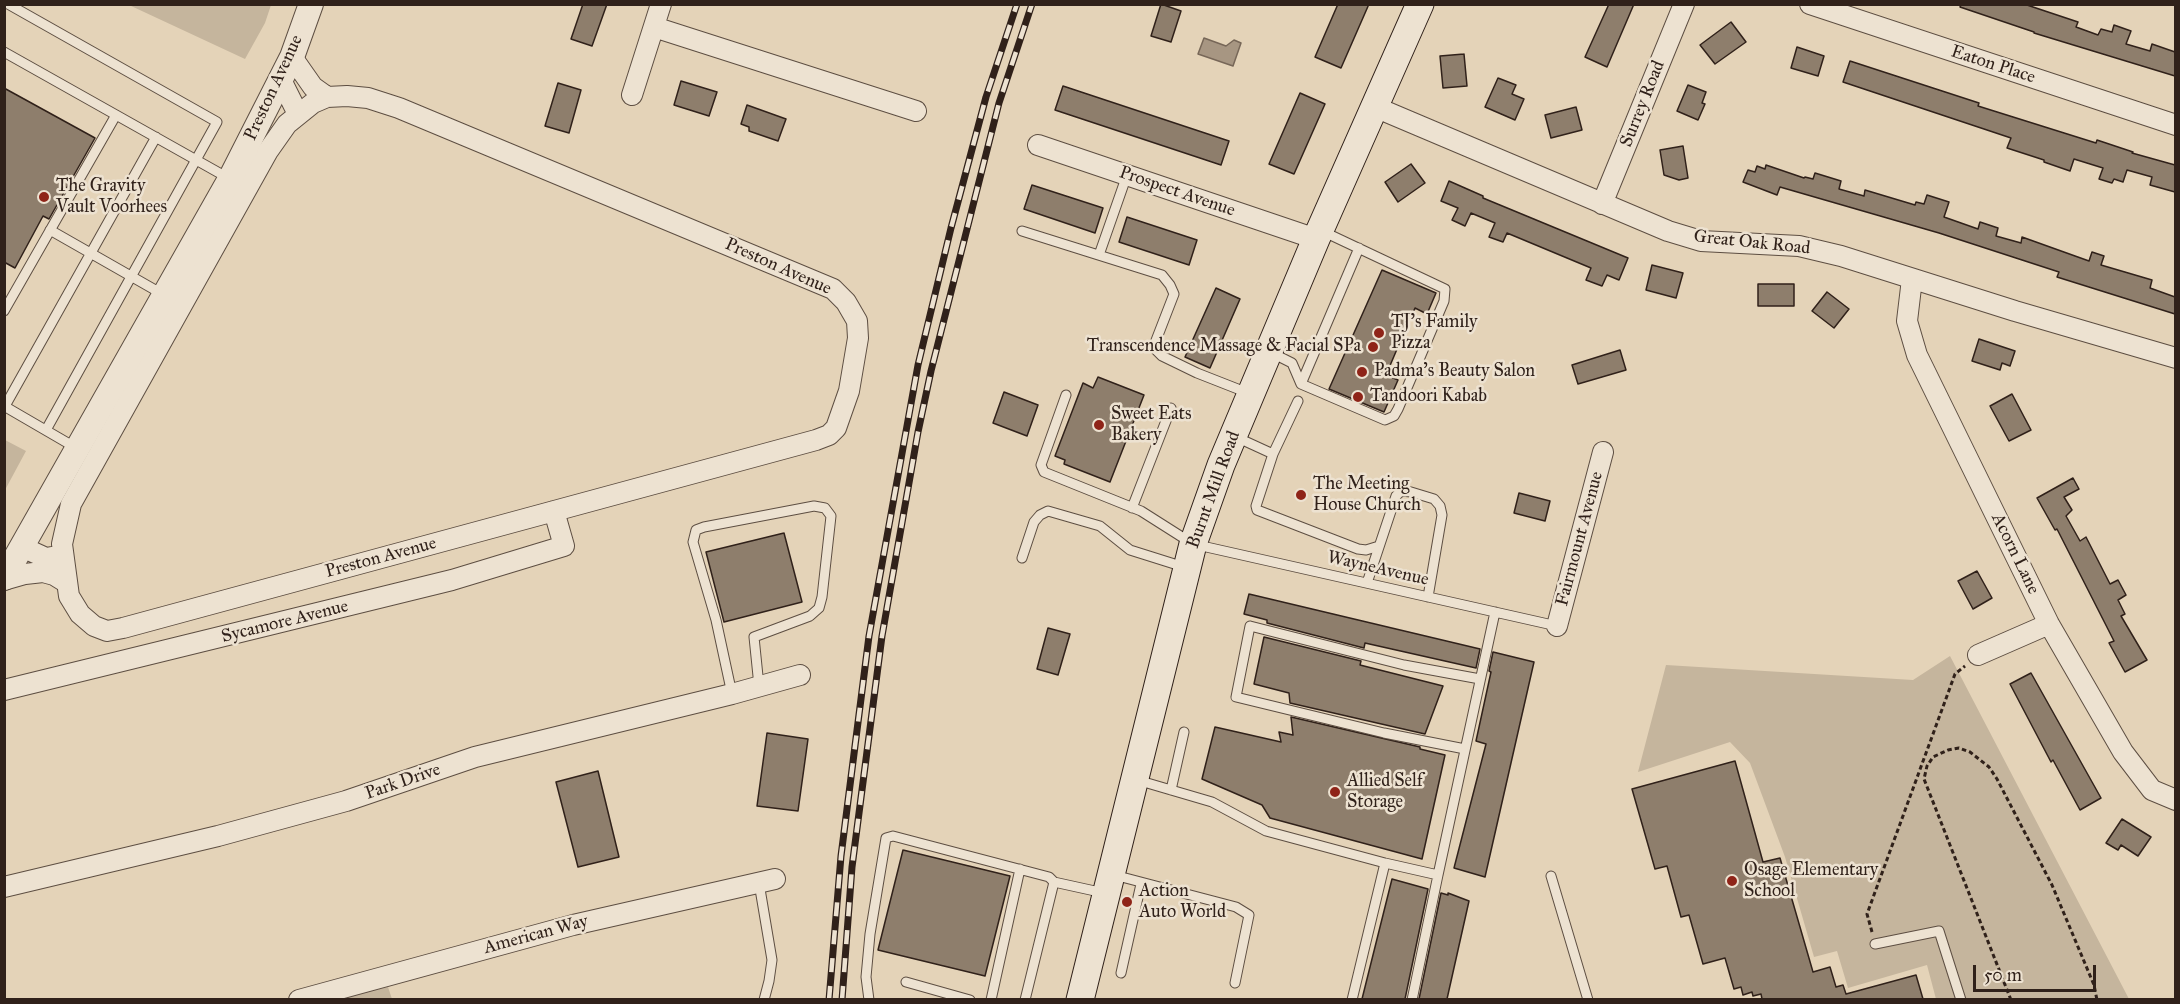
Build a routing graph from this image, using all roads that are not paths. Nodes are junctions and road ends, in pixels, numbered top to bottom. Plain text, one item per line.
1 (8, 4) edge
2 (311, 4) edge
3 (661, 4) edge
4 (1420, 4) edge
5 (1684, 4) edge
6 (1810, 4) edge
7 (654, 27) junction
8 (4, 52) edge
9 (292, 57) junction
10 (281, 80) junction
11 (632, 95) dead end
12 (327, 97) junction
13 (1375, 107) junction
14 (916, 111) dead end
15 (297, 114) junction
16 (116, 115) junction
17 (2175, 125) edge
18 (156, 137) junction
19 (1038, 145) dead end
20 (197, 160) junction
21 (1127, 175) junction
22 (230, 179) junction
23 (1602, 204) junction
24 (50, 230) junction
25 (1022, 231) dead end
26 (1318, 235) junction
27 (1359, 248) junction
28 (90, 253) junction
29 (1099, 255) junction
30 (132, 277) junction
31 (1912, 279) junction
32 (164, 295) junction
33 (4, 311) edge
34 (1269, 352) junction
35 (2175, 358) edge
36 (1301, 384) junction
37 (1066, 395) dead end
38 (1251, 395) junction
39 (1298, 401) dead end
40 (5, 406) edge
41 (1171, 408) dead end
42 (46, 430) junction
43 (1233, 436) junction
44 (78, 449) junction
45 (1604, 452) dead end
46 (1273, 454) junction
47 (1132, 508) junction
48 (554, 511) junction
49 (1379, 546) junction
50 (22, 547) junction
51 (63, 555) junction
52 (1190, 556) junction
53 (1022, 558) dead end
54 (4, 579) edge
55 (67, 583) junction
56 (1367, 583) junction
57 (1428, 597) junction
58 (1494, 612) junction
59 (2049, 624) junction
60 (1557, 626) joint
61 (1978, 655) road end
62 (800, 675) dead end
63 (1480, 679) junction
64 (759, 687) junction
65 (4, 690) edge
66 (732, 694) junction
67 (1184, 732) dead end
68 (1465, 749) junction
69 (1135, 779) junction
70 (1171, 790) junction
71 (2175, 800) edge
72 (1385, 863) junction
73 (1020, 869) junction
74 (1438, 875) junction
75 (1551, 876) dead end
76 (767, 881) joint
77 (1054, 882) junction
78 (1109, 884) junction
79 (1141, 884) junction
80 (4, 887) edge
81 (1875, 944) road end
82 (1121, 973) dead end
83 (906, 982) dead end
84 (1235, 983) dead end
85 (299, 999) edge
86 (764, 999) edge
87 (869, 999) edge
88 (970, 999) edge
89 (991, 999) edge
90 (1025, 999) edge
91 (1080, 999) edge
92 (1352, 999) edge
93 (1412, 999) edge
94 (1588, 999) edge
95 (1961, 999) edge

1 - 20 lane
2 - 9 street, Preston Avenue
3 - 7 street
4 - 13 main road, Burnt Mill Road
5 - 23 street, Surrey Road
6 - 17 street, Eaton Place
7 - 11 street
7 - 14 street
8 - 16 lane
9 - 10 street, Preston Avenue
9 - 12 street
10 - 15 street
10 - 22 street, Preston Avenue
12 - 15 street, Preston Avenue
12 - 48 street, Preston Avenue
13 - 23 street, Great Oak Road
13 - 26 main road, Burnt Mill Road
15 - 51 street, Preston Avenue
16 - 18 lane
16 - 24 lane
18 - 20 lane
18 - 28 lane
19 - 21 street, Prospect Avenue
20 - 22 lane
20 - 30 lane
21 - 26 street, Prospect Avenue
21 - 29 lane
22 - 32 street, Preston Avenue
23 - 31 street, Great Oak Road
24 - 28 lane
24 - 33 lane
25 - 29 lane
26 - 27 lane
26 - 34 main road, Burnt Mill Road
27 - 36 lane
27 - 36 lane
28 - 30 lane
28 - 40 lane
29 - 38 lane
30 - 32 lane
30 - 42 lane
31 - 35 street, Great Oak Road
31 - 59 street, Acorn Lane
32 - 44 street, Preston Avenue
34 - 36 lane
34 - 38 main road, Burnt Mill Road
37 - 47 lane
38 - 43 main road, Burnt Mill Road
39 - 46 lane
40 - 42 lane
41 - 47 lane
42 - 44 lane
43 - 46 lane
43 - 52 main road, Burnt Mill Road
44 - 50 street, Preston Avenue
45 - 60 street, Fairmount Avenue
46 - 49 lane
47 - 52 lane
48 - 55 street, Preston Avenue
48 - 65 street, Sycamore Avenue
49 - 56 lane
49 - 57 lane
50 - 51 street
50 - 54 street, Preston Avenue
51 - 55 street, Preston Avenue
52 - 53 lane
52 - 56 lane, WayneAvenue
52 - 69 main road, Burnt Mill Road
54 - 55 street
56 - 57 lane, WayneAvenue
57 - 58 lane, WayneAvenue
58 - 60 lane, WayneAvenue
58 - 63 lane
59 - 61 street
59 - 71 street, Acorn Lane
62 - 64 street, Park Drive
63 - 68 lane
63 - 68 lane
64 - 66 street, Park Drive
64 - 66 lane
66 - 80 street, Park Drive
67 - 70 lane
68 - 74 lane
69 - 70 lane
69 - 78 main road, Burnt Mill Road
70 - 72 lane
72 - 74 lane
72 - 92 lane
73 - 77 lane
73 - 87 lane
73 - 89 lane
74 - 93 lane
75 - 94 lane
76 - 85 street, American Way
76 - 86 lane
77 - 78 lane
77 - 90 lane
78 - 79 lane
78 - 91 main road, Burnt Mill Road
79 - 82 lane
79 - 84 lane
81 - 95 lane
83 - 88 lane

